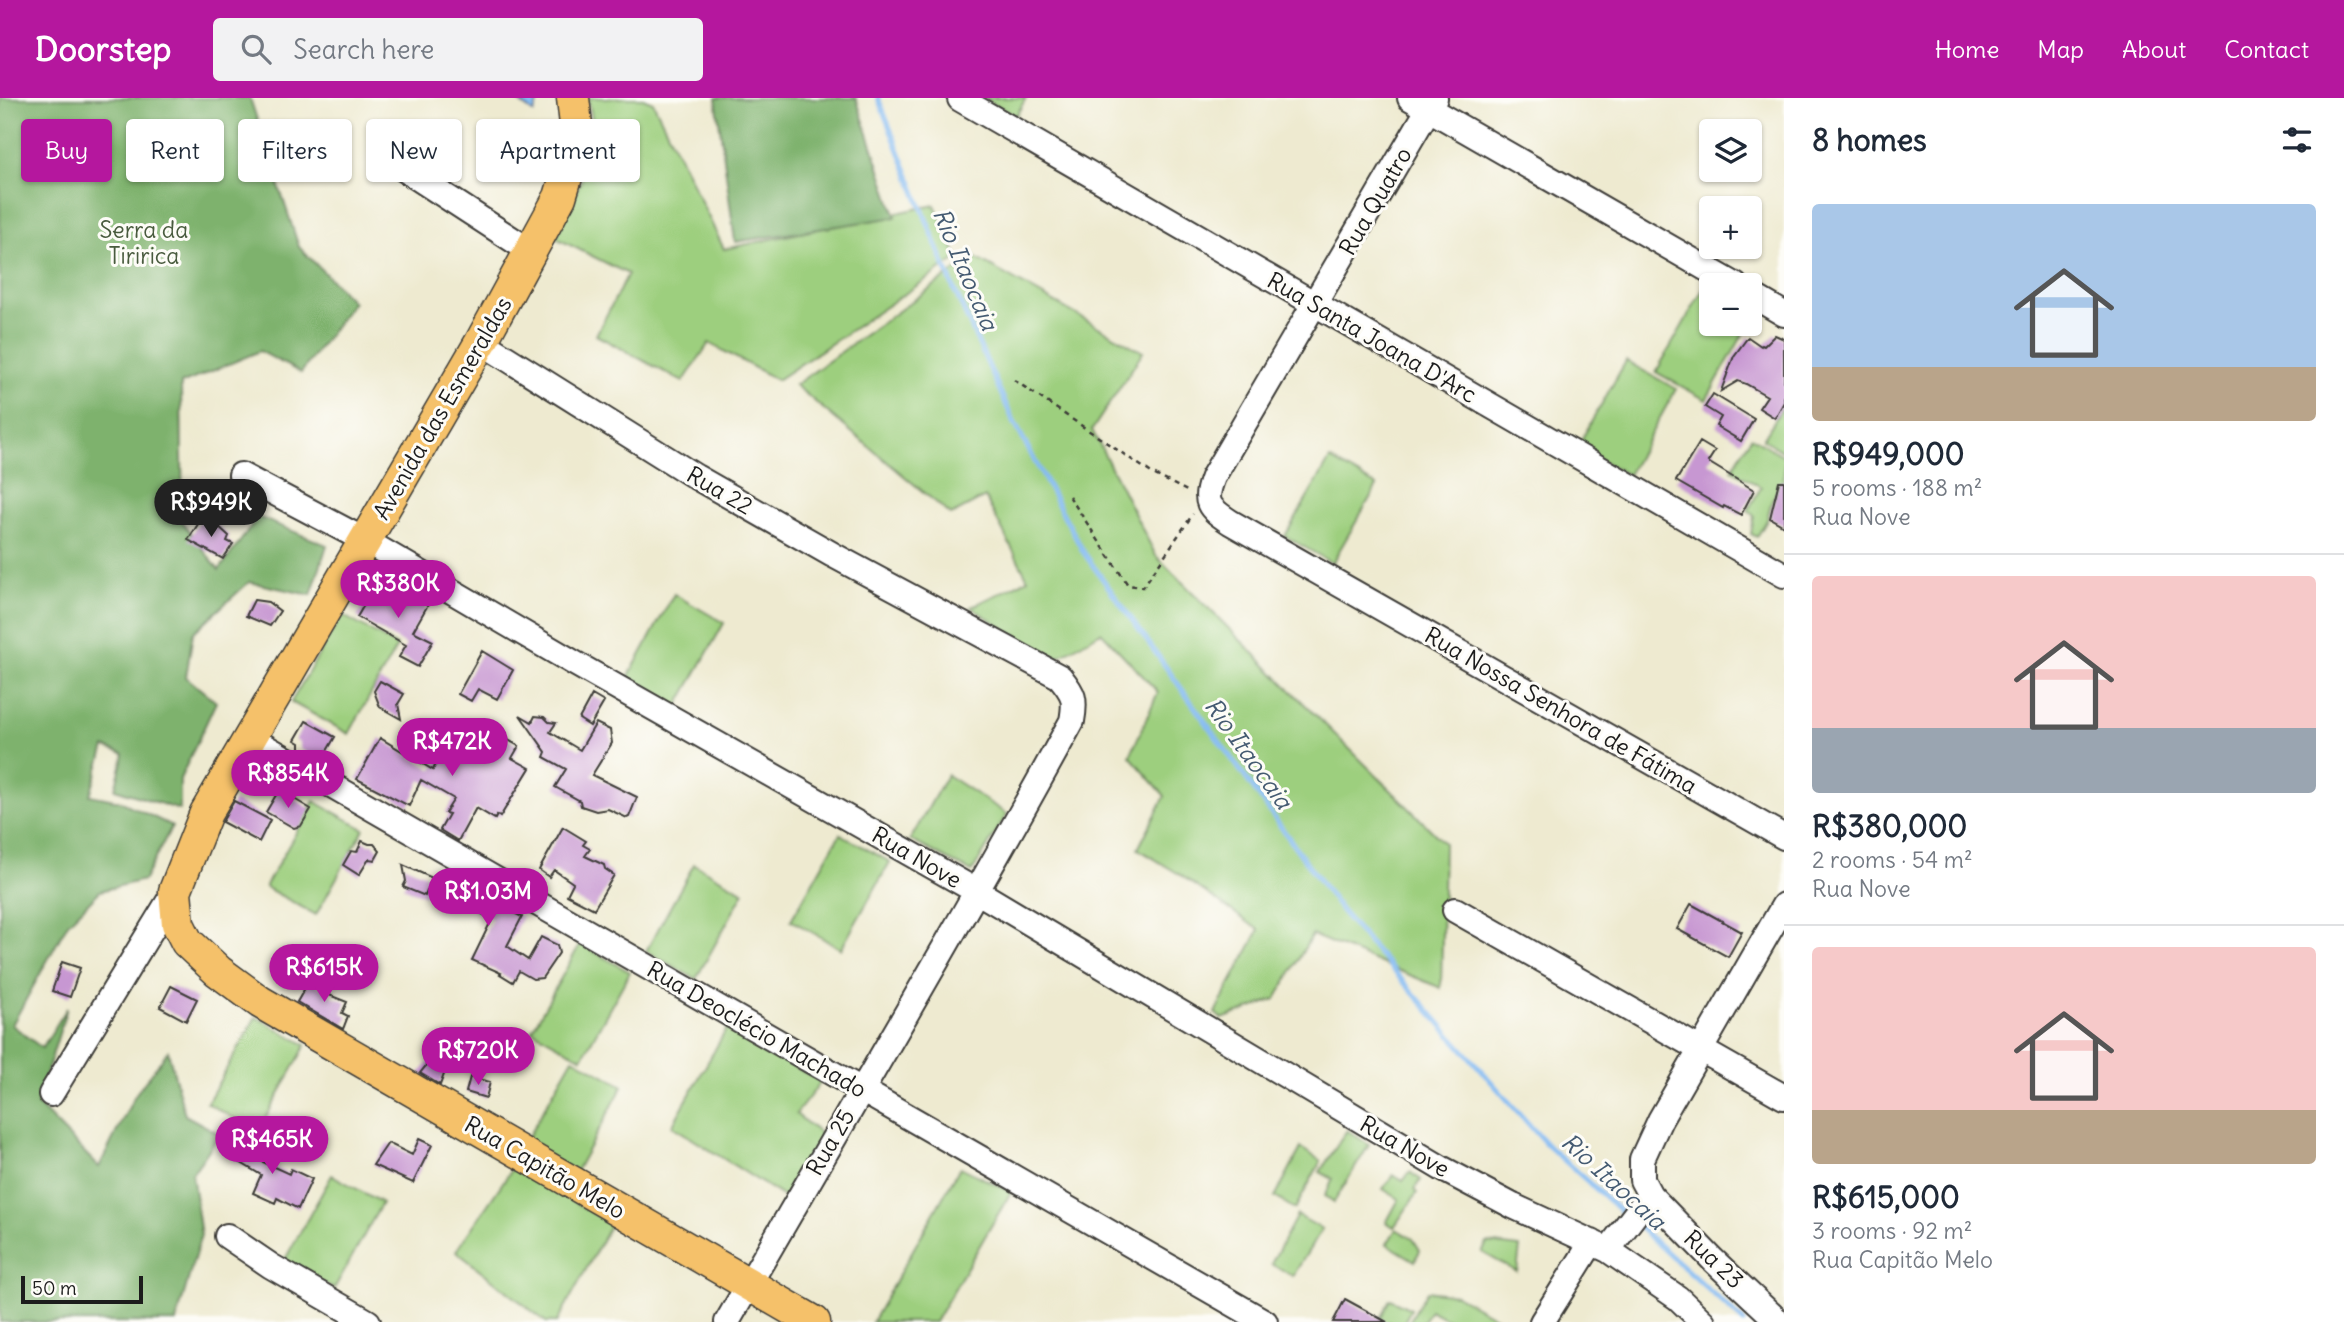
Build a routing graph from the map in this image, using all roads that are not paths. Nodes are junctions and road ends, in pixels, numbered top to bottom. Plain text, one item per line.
1 (573, 98) edge
2 (960, 99) edge
3 (1425, 102) edge
4 (424, 182) edge
5 (530, 251) junction
6 (1715, 273) edge
7 (1762, 301) edge
8 (1315, 304) junction
9 (1784, 314) edge
10 (481, 342) junction
11 (241, 475) dead end
12 (1205, 501) joint
13 (366, 541) junction
14 (1784, 575) edge
15 (248, 737) junction
16 (1784, 837) edge
17 (175, 891) junction
18 (978, 891) junction
19 (1784, 905) edge
20 (1455, 910) dead end
21 (1702, 1050) junction
22 (861, 1088) junction
23 (51, 1094) dead end
24 (1784, 1097) edge
25 (1645, 1202) junction
26 (227, 1236) dead end
27 (1607, 1241) junction
28 (749, 1285) junction
29 (368, 1322) edge
30 (727, 1322) edge
31 (814, 1322) edge
32 (1265, 1322) edge
33 (1542, 1322) edge
34 (1703, 1322) edge
35 (1779, 1322) edge

1 - 5 main road, Avenida das Esmeraldas
2 - 8 street, Rua Santa Joana D'Arc
3 - 6 street
3 - 8 street, Rua Quatro
4 - 5 street
5 - 10 main road, Avenida das Esmeraldas
7 - 9 street
8 - 12 street, Rua Quatro
8 - 14 street, Rua Santa Joana D'Arc
10 - 13 main road, Avenida das Esmeraldas
10 - 18 street, Rua 22
11 - 13 street, Rua Nove
12 - 16 street, Rua Nossa Senhora de Fátima
13 - 15 main road, Avenida das Esmeraldas
13 - 18 street, Rua Nove
15 - 17 main road, Avenida das Esmeraldas
15 - 22 street, Rua Deoclécio Machado
17 - 23 street
17 - 28 main road, Rua Capitão Melo
18 - 22 street, Rua 25
18 - 27 street, Rua Nove
19 - 21 street
20 - 21 street
21 - 24 street
21 - 25 street
22 - 28 street, Rua 25
22 - 32 street, Rua Deoclécio Machado
25 - 27 street
25 - 35 street, Rua 23
26 - 29 street
27 - 33 street
27 - 34 street, Rua Nove
28 - 30 street, Rua 25
28 - 31 main road, Rua Capitão Melo

